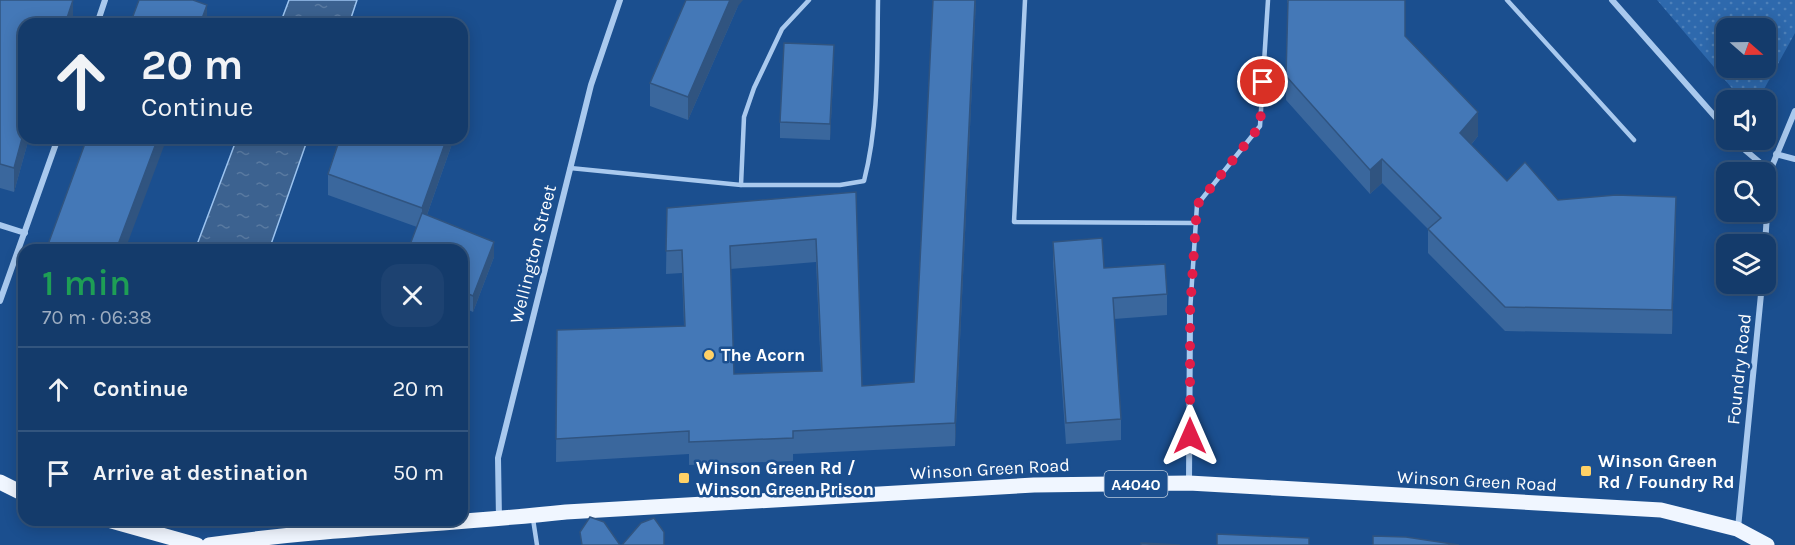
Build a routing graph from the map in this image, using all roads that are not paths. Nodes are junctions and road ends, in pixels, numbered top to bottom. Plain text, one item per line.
1 (105, 0) edge
2 (620, 0) edge
3 (809, 0) edge
4 (878, 0) edge
5 (1025, 0) edge
6 (1268, 0) edge
7 (1508, 0) edge
8 (1612, 0) edge
9 (99, 18) edge
10 (1795, 111) edge
11 (1716, 118) edge
12 (1634, 140) dead end
13 (56, 144) edge
14 (1745, 150) edge
15 (1776, 154) junction
16 (1795, 159) edge
17 (1759, 162) edge
18 (1773, 162) edge
19 (570, 168) junction
20 (741, 185) junction
21 (1196, 223) junction
22 (0, 225) edge
23 (25, 233) junction
24 (21, 244) edge
25 (18, 252) edge
26 (1760, 294) edge
27 (0, 300) edge
28 (1190, 312) joint
29 (0, 482) edge
30 (1189, 483) junction
31 (18, 491) edge
32 (532, 516) junction
33 (499, 520) junction
34 (468, 523) edge
35 (130, 526) edge
36 (433, 526) edge
37 (1737, 529) junction
38 (279, 540) edge
39 (195, 544) edge
40 (209, 545) edge
41 (537, 545) edge
42 (1767, 545) edge

1 - 9 street
2 - 19 street, Wellington Street
3 - 20 lane
4 - 20 lane
5 - 21 lane
6 - 21 lane
7 - 12 lane
8 - 11 street
10 - 15 street
13 - 23 street
14 - 17 street
15 - 16 street
15 - 18 street
19 - 20 lane
19 - 33 street, Wellington Street
21 - 28 lane
22 - 23 street
23 - 24 street
25 - 27 street
26 - 37 street, Foundry Road
28 - 30 street
29 - 31 main road
30 - 32 main road, Winson Green Road / A4040
30 - 37 main road, Winson Green Road / A4040
32 - 33 main road, Winson Green Road / A4040
32 - 41 lane
33 - 34 main road, Winson Green Road / A4040
35 - 39 main road
36 - 38 main road, Winson Green Road / A4040
37 - 42 main road, Winson Green Road / A4040
38 - 40 main road, Winson Green Road / A4040

